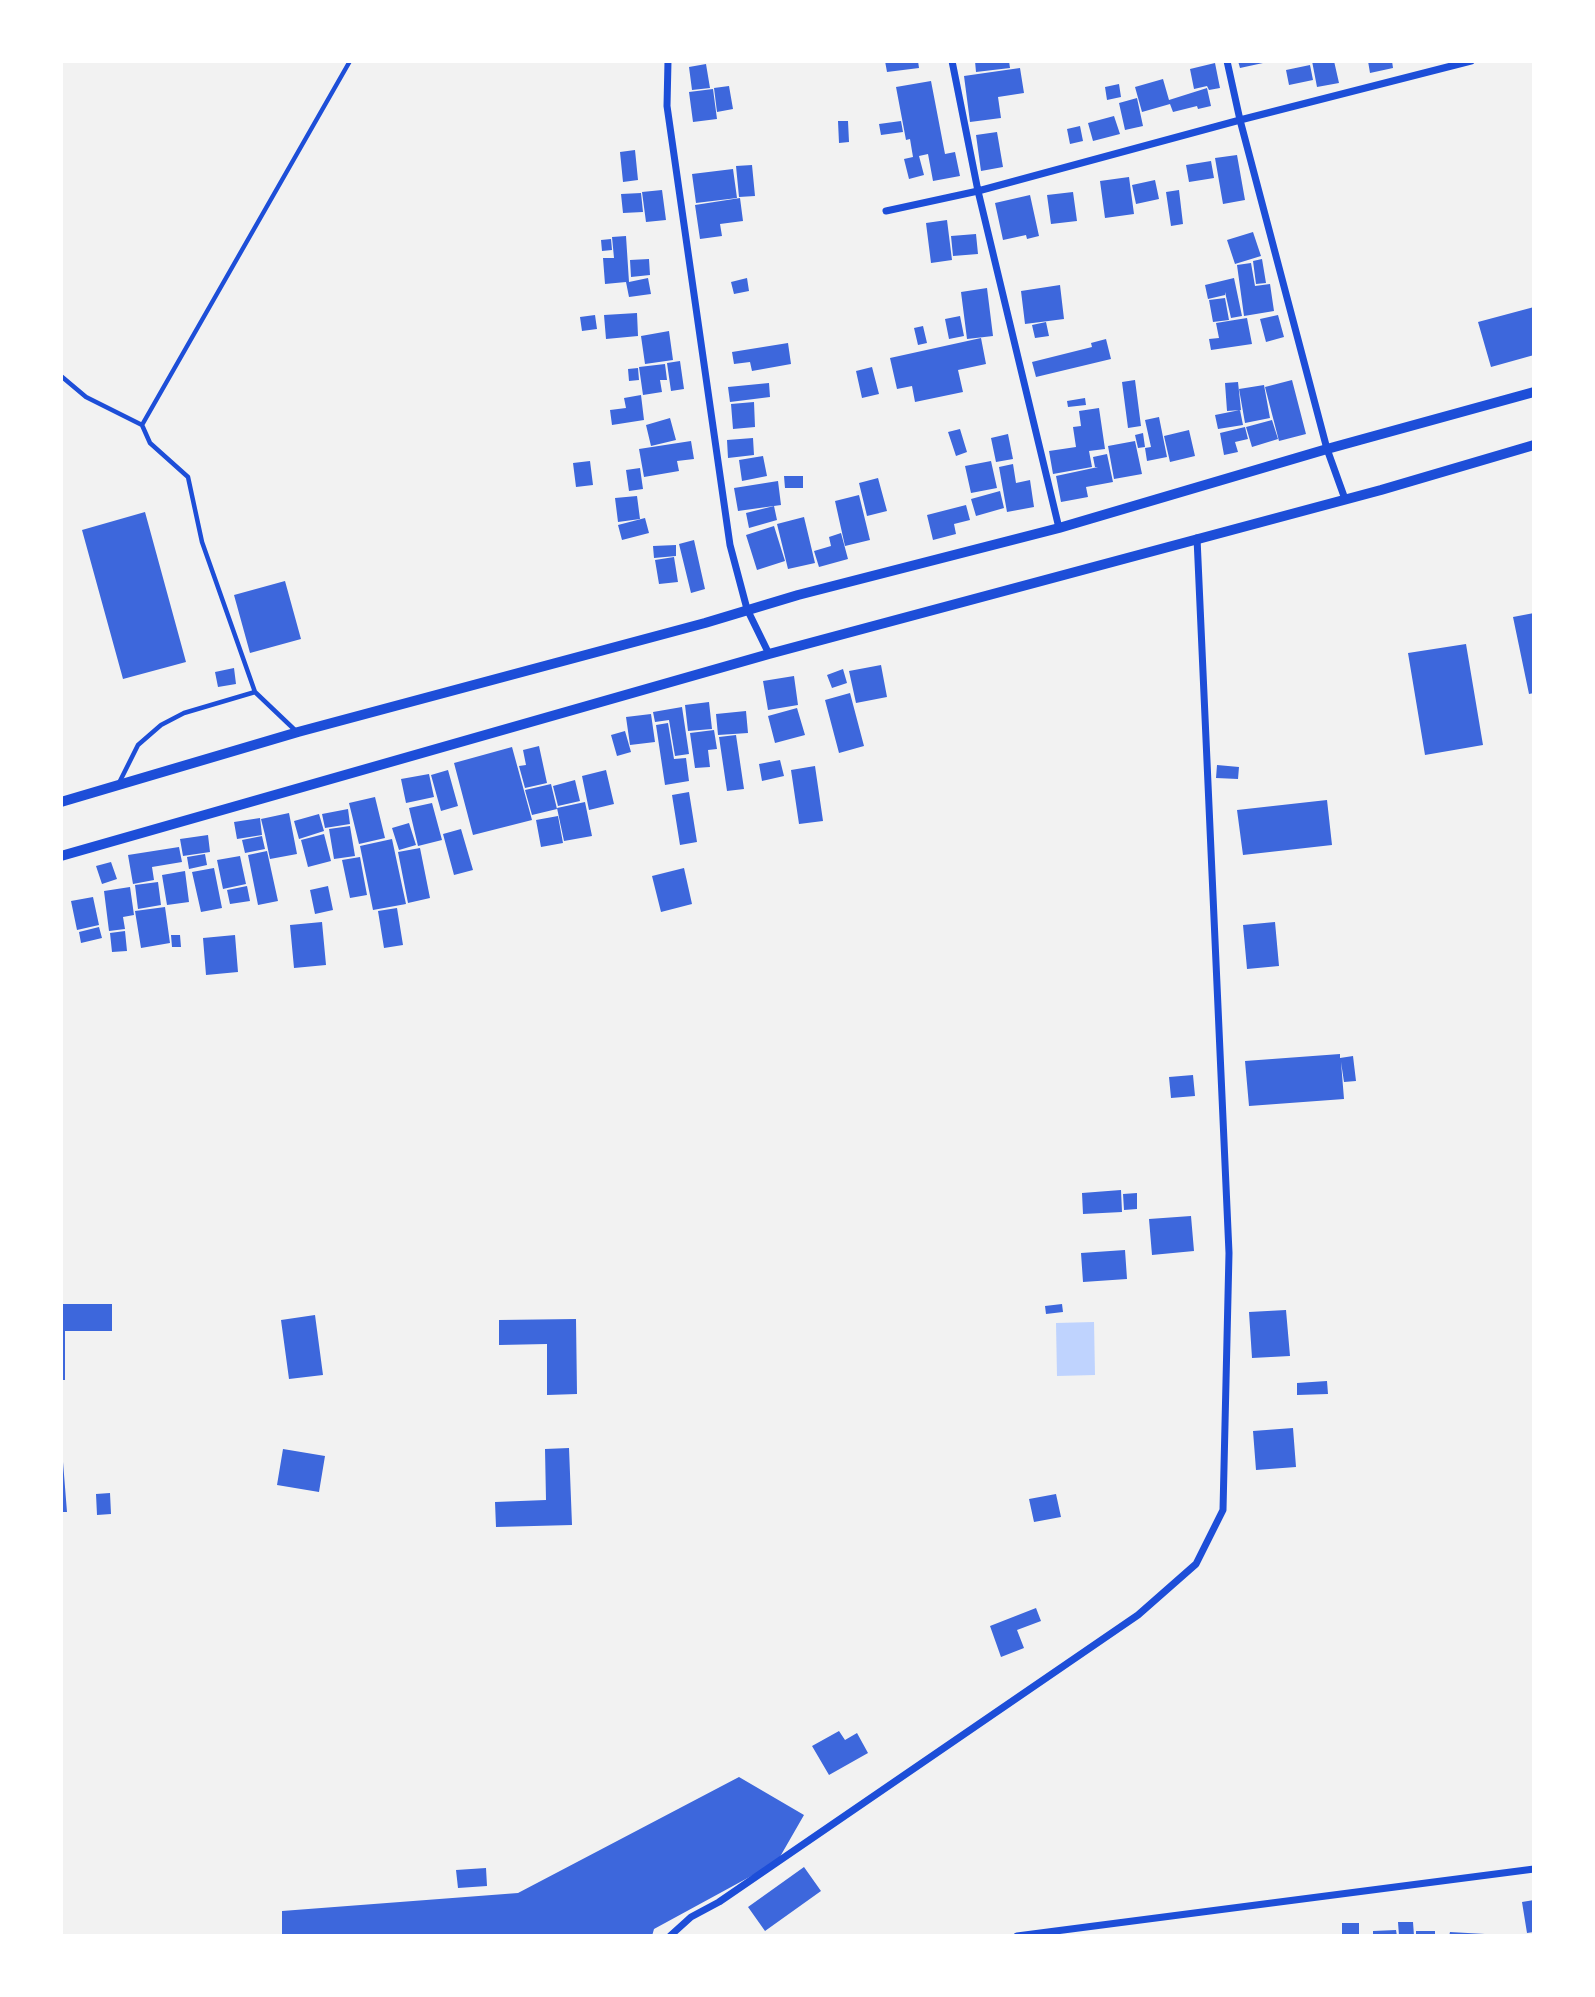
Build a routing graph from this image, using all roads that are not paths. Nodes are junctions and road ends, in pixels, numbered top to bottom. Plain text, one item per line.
1 (350, 61) edge
2 (668, 61) edge
3 (952, 61) edge
4 (1227, 61) edge
5 (1471, 61) edge
6 (1240, 120) junction
7 (978, 191) junction
8 (887, 211) dead end
9 (61, 376) edge
10 (1534, 392) edge
11 (142, 425) junction
12 (1534, 445) edge
13 (1327, 449) junction
14 (1345, 499) junction
15 (1059, 528) junction
16 (1197, 537) junction
17 (747, 609) junction
18 (769, 653) junction
19 (255, 692) junction
20 (298, 732) junction
21 (118, 785) junction
22 (61, 802) edge
23 (61, 856) edge
24 (1534, 1869) edge
25 (670, 1936) edge
26 (1017, 1936) edge

1 - 11 lane
2 - 17 street
3 - 7 street
4 - 6 street
5 - 6 street
6 - 7 street
6 - 13 street
7 - 8 street
7 - 15 street
9 - 11 lane
10 - 13 street
11 - 19 lane
12 - 14 street
13 - 14 street
13 - 15 street
14 - 16 street
15 - 17 street
16 - 18 street
16 - 25 street
17 - 18 street
17 - 20 street
18 - 23 street
19 - 20 lane
19 - 21 lane
20 - 21 street
21 - 22 street
24 - 26 street

